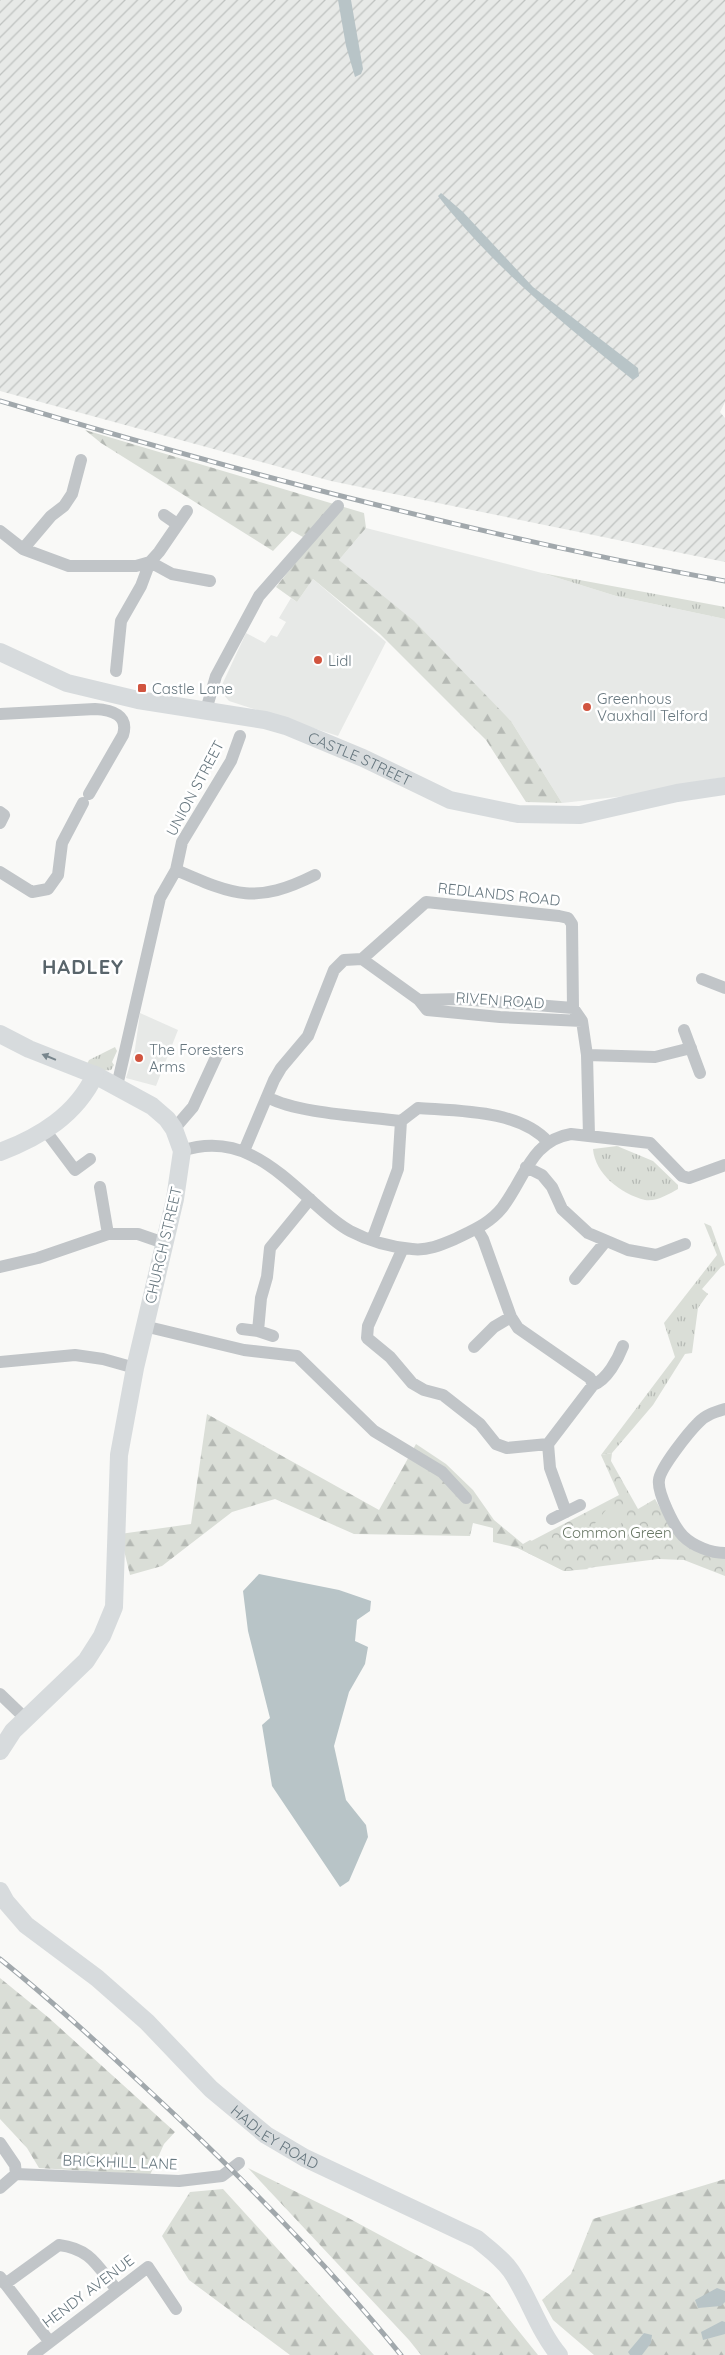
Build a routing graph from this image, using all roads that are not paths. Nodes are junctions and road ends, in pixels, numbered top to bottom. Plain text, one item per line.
1 (81, 460) dead end
2 (338, 506) dead end
3 (187, 511) dead end
4 (164, 514) dead end
5 (177, 524) junction
6 (0, 531) edge
7 (23, 549) junction
8 (150, 562) junction
9 (210, 581) dead end
10 (0, 652) edge
11 (116, 671) dead end
12 (206, 710) junction
13 (0, 714) edge
14 (240, 736) dead end
15 (725, 786) edge
16 (0, 812) edge
17 (0, 823) edge
18 (176, 870) junction
19 (0, 872) edge
20 (315, 874) dead end
21 (362, 959) junction
22 (702, 979) dead end
23 (725, 988) edge
24 (419, 1000) junction
25 (573, 1008) junction
26 (582, 1021) junction
27 (684, 1030) dead end
28 (0, 1034) edge
29 (690, 1048) junction
30 (217, 1055) dead end
31 (587, 1055) junction
32 (700, 1073) dead end
33 (94, 1075) junction
34 (117, 1086) junction
35 (272, 1100) junction
36 (401, 1126) junction
37 (174, 1129) junction
38 (45, 1130) junction
39 (589, 1136) junction
40 (548, 1142) junction
41 (182, 1151) junction
42 (244, 1151) junction
43 (0, 1152) edge
44 (90, 1159) dead end
45 (725, 1165) edge
46 (526, 1166) junction
47 (100, 1187) dead end
48 (310, 1199) junction
49 (477, 1229) junction
50 (108, 1234) junction
51 (372, 1240) junction
52 (606, 1241) junction
53 (164, 1243) junction
54 (685, 1244) dead end
55 (403, 1248) junction
56 (0, 1267) edge
57 (576, 1279) dead end
58 (511, 1317) junction
59 (144, 1326) junction
60 (242, 1329) dead end
61 (258, 1331) junction
62 (273, 1336) dead end
63 (623, 1346) dead end
64 (474, 1347) dead end
65 (0, 1362) edge
66 (135, 1368) junction
67 (593, 1386) junction
68 (725, 1409) edge
69 (548, 1444) junction
70 (466, 1498) dead end
71 (580, 1505) dead end
72 (566, 1512) junction
73 (552, 1520) dead end
74 (725, 1553) edge
75 (0, 1694) edge
76 (25, 1718) junction
77 (0, 1752) edge
78 (0, 1891) edge
79 (0, 2143) edge
80 (239, 2163) dead end
81 (16, 2174) junction
82 (0, 2188) edge
83 (3, 2280) edge
84 (117, 2290) junction
85 (176, 2309) dead end
86 (48, 2341) junction
87 (33, 2355) edge
88 (559, 2355) edge

1 - 7 street
2 - 12 street
3 - 5 street
4 - 5 street
5 - 8 street
6 - 7 street
7 - 8 street
8 - 9 street
8 - 11 street
10 - 12 street, CASTLE STREET
12 - 15 street, CASTLE STREET
13 - 19 street
14 - 18 street, UNION STREET
16 - 17 street
18 - 20 street
18 - 34 street, UNION STREET
21 - 24 street, RIVEN ROAD
21 - 25 street, REDLANDS ROAD
21 - 35 street, REDLANDS ROAD
22 - 23 street
24 - 25 street, RIVEN ROAD
24 - 26 street, RIVEN ROAD
25 - 26 street
26 - 31 street
27 - 29 street
33 -> 28 street, CHURCH STREET
29 - 31 street
29 - 32 street
30 - 37 street
31 - 39 street
33 - 34 street, CHURCH STREET
33 - 38 street
34 - 37 street, CHURCH STREET
35 - 36 street
35 - 42 street, REDLANDS ROAD
36 - 40 street
36 - 51 street
37 - 41 street, CHURCH STREET
38 - 43 street
38 - 44 street
39 - 40 street
39 - 45 street
40 - 46 street
41 - 42 street
41 - 53 street, CHURCH STREET
42 - 48 street
46 - 49 street
46 - 52 street
47 - 50 street
48 - 51 street
48 - 61 street
49 - 55 street
49 - 58 street
50 - 53 street
50 - 56 street
51 - 55 street
52 - 54 street
52 - 57 street
53 - 59 street, CHURCH STREET
55 - 69 street
58 - 64 street
58 - 67 street
59 - 66 street, CHURCH STREET
59 - 70 street
60 - 61 street
61 - 62 street
63 - 67 street
65 - 66 street
66 - 76 street, CHURCH STREET
67 - 69 street
68 - 74 street
69 - 72 street
71 - 72 street
72 - 73 street
75 - 76 street
76 - 77 street
78 - 88 street, HADLEY ROAD
79 - 81 street
80 - 81 street, BRICKHILL LANE
81 - 82 street
83 - 84 street
83 - 86 street
84 - 85 street, HENDY AVENUE
84 - 86 street, HENDY AVENUE
86 - 87 street, HENDY AVENUE

